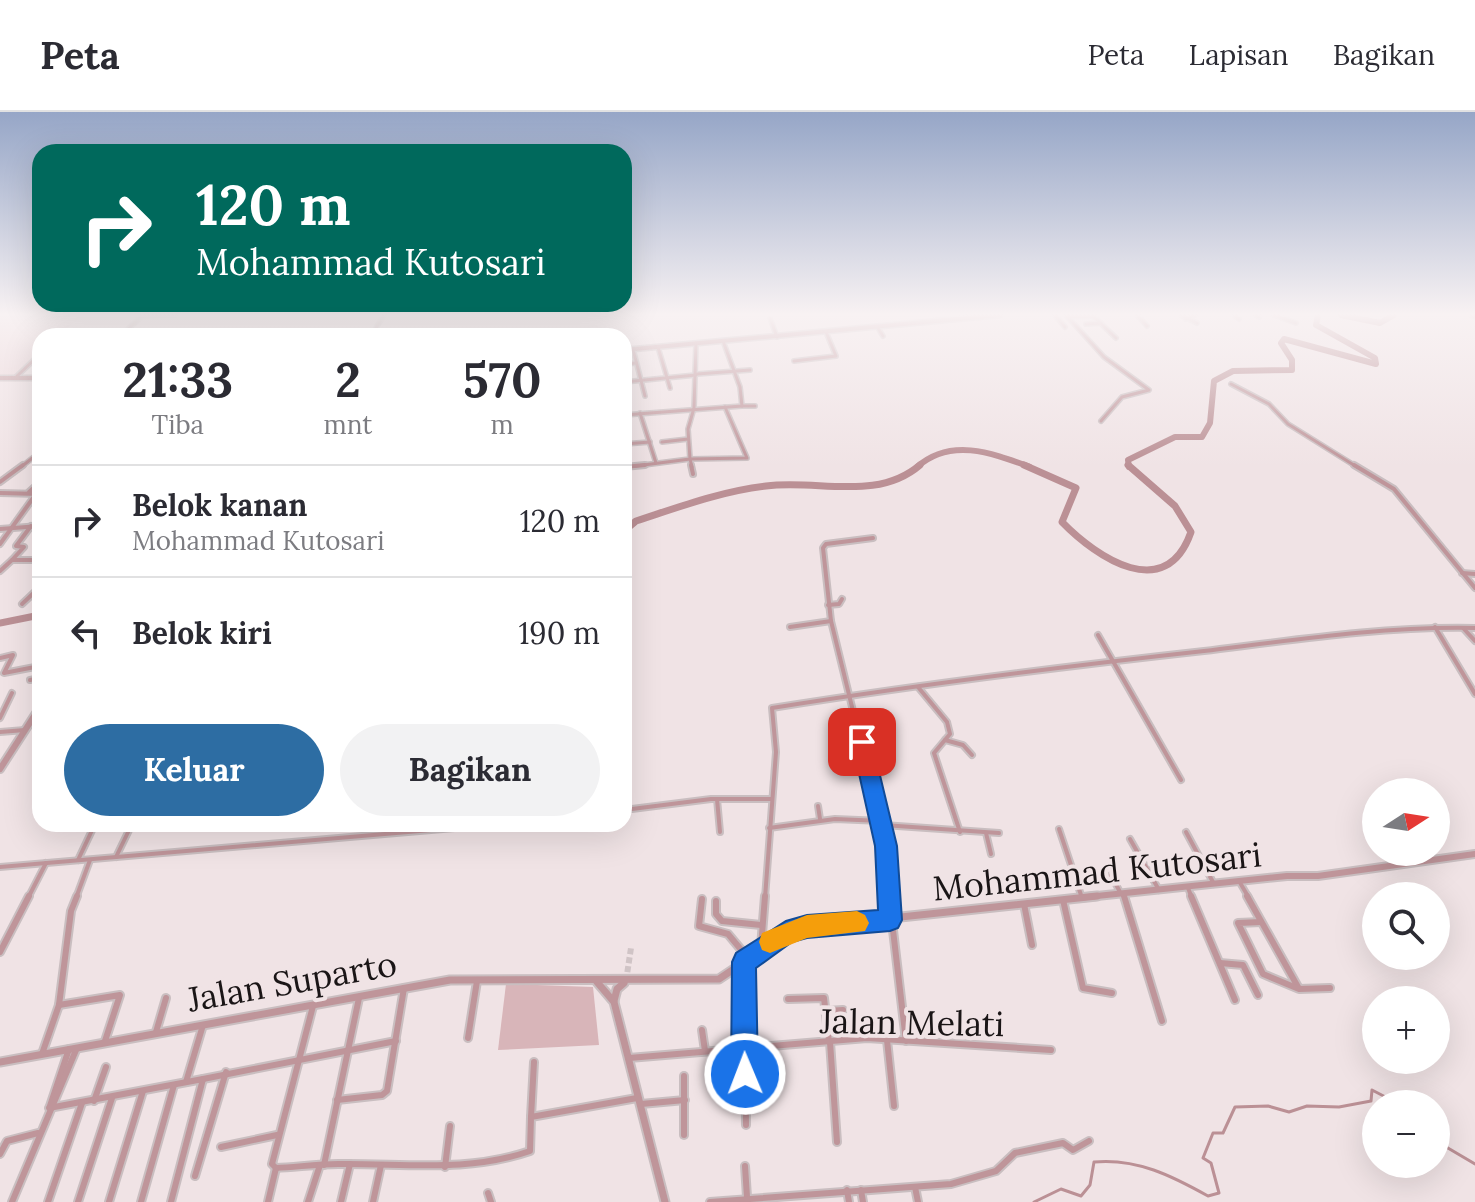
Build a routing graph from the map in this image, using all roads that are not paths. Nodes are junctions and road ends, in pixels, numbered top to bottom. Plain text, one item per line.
1 (28, 366) edge
2 (637, 366) edge
3 (663, 366) edge
4 (696, 366) edge
5 (732, 366) edge
6 (1116, 366) edge
7 (750, 370) dead end
8 (734, 371) junction
9 (696, 375) junction
10 (0, 378) edge
11 (15, 378) junction
12 (32, 378) edge
13 (666, 378) junction
14 (641, 380) junction
15 (632, 381) edge
16 (1231, 384) dead end
17 (670, 388) dead end
18 (645, 396) dead end
19 (742, 406) junction
20 (755, 406) dead end
21 (725, 407) junction
22 (694, 408) junction
23 (640, 413) junction
24 (632, 414) edge
25 (1101, 421) dead end
26 (688, 439) junction
27 (650, 442) junction
28 (662, 442) dead end
29 (632, 443) edge
30 (756, 457) dead end
31 (32, 458) edge
32 (747, 458) junction
33 (690, 459) junction
34 (668, 462) junction
35 (656, 463) junction
36 (632, 466) edge
37 (669, 468) dead end
38 (693, 474) dead end
39 (0, 482) edge
40 (32, 489) edge
41 (0, 493) edge
42 (27, 494) junction
43 (32, 494) edge
44 (32, 502) edge
45 (31, 526) joint
46 (12, 527) junction
47 (0, 529) edge
48 (873, 538) dead end
49 (0, 544) edge
50 (12, 560) junction
51 (32, 560) edge
52 (0, 571) edge
53 (1462, 573) junction
54 (1475, 574) edge
55 (1475, 588) edge
56 (32, 595) edge
57 (842, 599) dead end
58 (22, 604) dead end
59 (828, 605) junction
60 (831, 621) junction
61 (790, 627) dead end
62 (1434, 627) junction
63 (1463, 627) junction
64 (1475, 628) edge
65 (1098, 635) dead end
66 (1475, 641) edge
67 (0, 658) edge
68 (1114, 664) junction
69 (32, 668) edge
70 (4, 673) junction
71 (0, 680) edge
72 (918, 687) junction
73 (12, 693) dead end
74 (1475, 694) edge
75 (851, 698) junction
76 (0, 718) edge
77 (32, 719) edge
78 (25, 730) junction
79 (0, 732) edge
80 (945, 740) junction
81 (862, 742) junction
82 (846, 744) dead end
83 (972, 755) dead end
84 (0, 769) edge
85 (1181, 780) dead end
86 (717, 799) junction
87 (771, 799) junction
88 (818, 806) dead end
89 (632, 809) edge
90 (820, 820) junction
91 (882, 823) junction
92 (769, 828) junction
93 (1059, 829) dead end
94 (91, 832) edge
95 (128, 832) edge
96 (408, 832) edge
97 (720, 832) dead end
98 (960, 832) junction
99 (986, 832) junction
100 (1186, 832) dead end
101 (999, 833) dead end
102 (1130, 839) dead end
103 (991, 854) dead end
104 (1475, 854) edge
105 (116, 857) junction
106 (91, 859) junction
107 (78, 860) junction
108 (46, 863) junction
109 (0, 867) edge
110 (1111, 875) dead end
111 (1239, 881) junction
112 (1214, 884) junction
113 (1188, 887) junction
114 (1159, 890) junction
115 (1122, 894) junction
116 (1082, 898) junction
117 (702, 899) dead end
118 (1063, 900) junction
119 (716, 901) dead end
120 (1024, 903) junction
121 (890, 920) junction
122 (1261, 922) junction
123 (762, 925) junction
124 (1032, 945) dead end
125 (761, 947) junction
126 (0, 950) edge
127 (746, 960) junction
128 (1220, 963) junction
129 (477, 979) junction
130 (626, 981) junction
131 (596, 982) junction
132 (404, 988) junction
133 (1330, 988) dead end
134 (1299, 989) junction
135 (1112, 993) dead end
136 (1258, 995) dead end
137 (359, 996) junction
138 (166, 998) dead end
139 (788, 999) dead end
140 (1235, 1000) dead end
141 (614, 1002) junction
142 (314, 1004) junction
143 (59, 1005) junction
144 (843, 1010) dead end
145 (827, 1011) junction
146 (1162, 1021) dead end
147 (204, 1023) junction
148 (702, 1030) dead end
149 (156, 1032) junction
150 (468, 1038) dead end
151 (887, 1040) junction
152 (396, 1041) junction
153 (906, 1041) junction
154 (105, 1042) junction
155 (829, 1042) junction
156 (73, 1048) junction
157 (348, 1049) junction
158 (744, 1049) junction
159 (1051, 1050) dead end
160 (705, 1051) junction
161 (42, 1054) junction
162 (629, 1058) junction
163 (297, 1059) junction
164 (0, 1062) edge
165 (534, 1062) dead end
166 (106, 1067) dead end
167 (226, 1072) junction
168 (684, 1076) dead end
169 (203, 1079) junction
170 (186, 1082) junction
171 (174, 1084) junction
172 (143, 1091) junction
173 (113, 1097) junction
174 (337, 1100) junction
175 (685, 1100) junction
176 (94, 1101) junction
177 (640, 1101) junction
178 (82, 1103) junction
179 (894, 1106) dead end
180 (49, 1107) junction
181 (531, 1117) junction
182 (746, 1125) dead end
183 (450, 1126) dead end
184 (38, 1133) junction
185 (277, 1135) junction
186 (684, 1135) dead end
187 (1089, 1141) dead end
188 (837, 1142) dead end
189 (221, 1147) dead end
190 (0, 1154) edge
191 (350, 1164) junction
192 (322, 1165) junction
193 (381, 1165) junction
194 (745, 1166) dead end
195 (445, 1167) junction
196 (276, 1168) junction
197 (195, 1176) dead end
198 (915, 1187) junction
199 (847, 1190) junction
200 (861, 1190) junction
201 (488, 1193) dead end
202 (747, 1197) junction
203 (12, 1202) edge
204 (48, 1202) edge
205 (78, 1202) edge
206 (109, 1202) edge
207 (141, 1202) edge
208 (171, 1202) edge
209 (268, 1202) edge
210 (308, 1202) edge
211 (341, 1202) edge
212 (373, 1202) edge
213 (491, 1202) edge
214 (665, 1202) edge
215 (710, 1202) edge
216 (849, 1202) edge
217 (863, 1202) edge
218 (918, 1202) edge

1 - 11 street
2 - 14 street
3 - 13 street
4 - 9 street
5 - 8 street
6 - 25 street
7 - 8 street
8 - 9 street
8 - 19 street
9 - 13 street
9 - 22 street
10 - 11 street
11 - 12 street
13 - 14 street
13 - 17 street
14 - 15 street
14 - 18 street
16 - 53 street
19 - 20 street
19 - 21 street
21 - 22 street
21 - 32 street
22 - 23 street
22 - 26 street
23 - 24 street
23 - 27 street
26 - 28 street
26 - 33 street
27 - 29 street
27 - 35 street
30 - 32 street
31 - 39 street
32 - 33 street
33 - 34 street
33 - 38 street
34 - 35 street
34 - 37 street
35 - 36 street
40 - 42 street
41 - 42 street
42 - 43 street
44 - 46 street
45 - 46 street
45 - 50 street
46 - 47 street
46 - 49 street
48 - 59 street
50 - 51 street
50 - 52 street
53 - 54 street
53 - 55 street
56 - 58 street
57 - 59 street
59 - 60 street
60 - 61 street
60 - 75 street
62 - 63 street
62 - 68 street
62 - 74 street
63 - 64 street
63 - 66 street
65 - 68 street
67 - 70 street
68 - 72 street
68 - 85 street
69 - 70 street
70 - 71 street
72 - 75 street
72 - 80 street
73 - 76 street
75 - 81 street
75 - 87 street
77 - 78 street
78 - 79 street
78 - 84 street
80 - 83 street
80 - 98 street
81 - 82 street
81 - 91 street
86 - 87 street
86 - 89 street
86 - 97 street
87 - 92 street
88 - 90 street
90 - 91 street
90 - 92 street
91 - 98 street
91 - 121 street
92 - 123 street
93 - 116 street
94 - 107 street
95 - 105 street
96 - 105 street
98 - 99 street
99 - 101 street
99 - 103 street
100 - 112 street
102 - 114 street
104 - 111 street, Mohammad Kutosari
105 - 106 street
106 - 107 street
106 - 143 street
107 - 108 street
108 - 109 street
108 - 126 street
110 - 115 street
111 - 112 street, Mohammad Kutosari
111 - 122 street
112 - 113 street, Mohammad Kutosari
113 - 114 street, Mohammad Kutosari
113 - 128 street
114 - 115 street, Mohammad Kutosari
115 - 116 street, Mohammad Kutosari
115 - 146 street
116 - 118 street, Mohammad Kutosari
117 - 127 street
118 - 120 street, Mohammad Kutosari
118 - 135 street
119 - 123 street
120 - 121 street, Mohammad Kutosari
120 - 124 street
121 - 125 street, Mohammad Kutosari
121 - 153 street
122 - 134 street
122 - 134 street
123 - 125 street
125 - 127 street, Mohammad Kutosari
127 - 130 street, Mohammad Kutosari
127 - 158 street
128 - 136 street
128 - 140 street
129 - 131 street, Jalan Suparto
129 - 132 street, Jalan Suparto
129 - 150 street
130 - 131 street, Mohammad Kutosari
130 - 141 street
131 - 141 street
132 - 137 street, Jalan Suparto
132 - 152 street
133 - 134 street
137 - 142 street, Jalan Suparto
137 - 157 street
138 - 149 street
139 - 145 street
141 - 162 street
142 - 147 street, Jalan Suparto
142 - 163 street
143 - 154 street
143 - 161 street
144 - 145 street
145 - 155 street
147 - 149 street, Jalan Suparto
147 - 170 street
148 - 160 street
149 - 154 street, Jalan Suparto
151 - 153 street, Jalan Melati
151 - 155 street, Jalan Melati
151 - 179 street
152 - 157 street
152 - 174 street
153 - 159 street, Jalan Melati
154 - 156 street, Jalan Suparto
155 - 158 street, Jalan Melati
155 - 188 street
156 - 161 street, Jalan Suparto
156 - 180 street
157 - 163 street
157 - 174 street
158 - 160 street, Jalan Melati
158 - 182 street
160 - 162 street, Jalan Melati
161 - 164 street, Jalan Suparto
162 - 177 street
163 - 167 street
163 - 185 street
165 - 181 street
166 - 176 street
167 - 169 street
167 - 197 street
168 - 175 street
169 - 170 street
169 - 208 street
170 - 171 street
171 - 172 street
171 - 207 street
172 - 173 street
172 - 206 street
173 - 176 street
173 - 205 street
174 - 192 street
175 - 177 street
175 - 186 street
176 - 178 street
177 - 181 street
177 - 214 street
178 - 180 street
178 - 204 street
180 - 184 street
181 - 195 street
183 - 195 street
184 - 190 street
184 - 203 street
185 - 189 street
185 - 196 street
187 - 198 street
191 - 192 street
191 - 193 street
191 - 211 street
192 - 196 street
192 - 210 street
193 - 195 street
193 - 212 street
194 - 202 street
196 - 209 street
198 - 200 street
198 - 218 street
199 - 200 street
199 - 202 street
199 - 216 street
200 - 217 street
201 - 213 street
202 - 215 street

